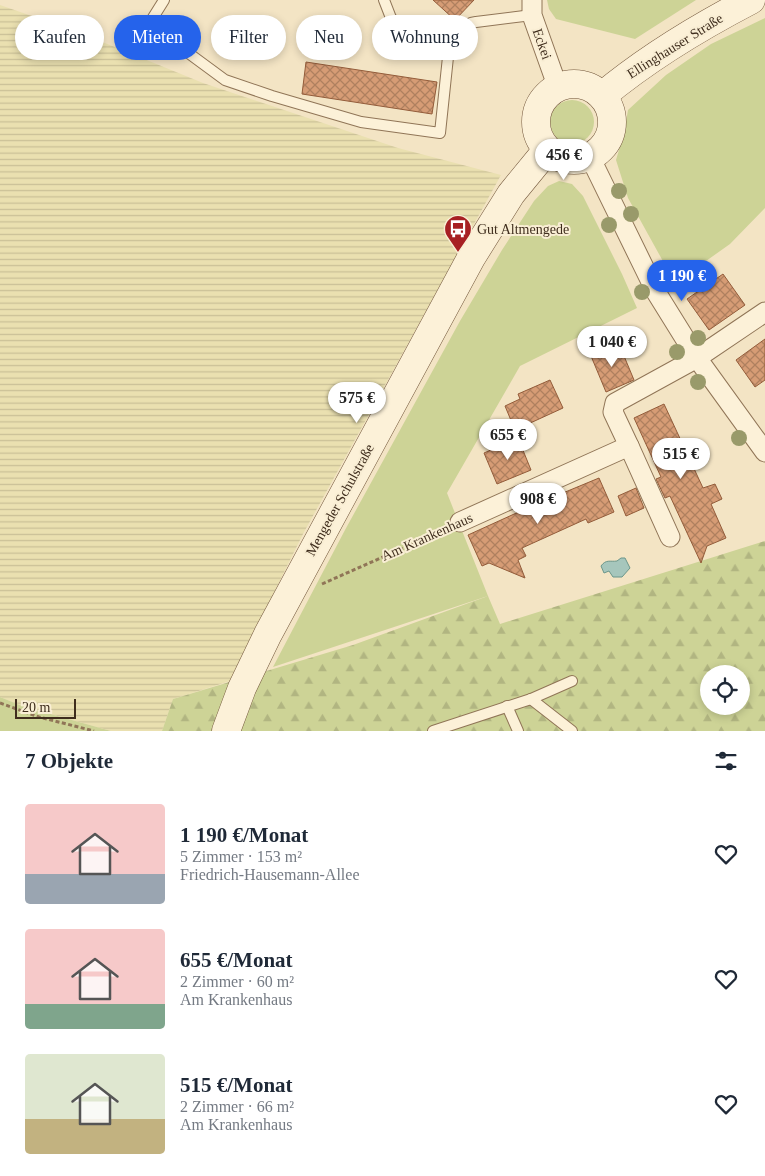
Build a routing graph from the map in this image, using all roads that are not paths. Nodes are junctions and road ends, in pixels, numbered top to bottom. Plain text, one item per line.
1 (164, 0) edge
2 (384, 0) edge
3 (751, 0) edge
4 (532, 7) edge
5 (390, 15) edge
6 (478, 20) edge
7 (448, 60) edge
8 (558, 88) junction
9 (602, 96) junction
10 (547, 150) junction
11 (590, 157) junction
12 (765, 312) edge
13 (698, 358) junction
14 (629, 446) junction
15 (765, 452) edge
16 (460, 522) road end
17 (670, 537) dead end
18 (572, 681) dead end
19 (531, 699) junction
20 (507, 706) junction
21 (226, 731) edge
22 (433, 731) edge
23 (518, 731) edge
24 (572, 731) edge

1 - 7 lane
2 - 5 lane
3 - 9 main road, Ellinghauser Straße
4 - 6 lane
4 - 8 street, Eckei
8 - 9 main road
8 - 10 main road
9 - 11 main road
10 - 11 main road
10 - 21 main road, Mengeder Schulstraße
11 - 13 street
12 - 13 street
13 - 14 street
13 - 15 street
14 - 16 street, Am Krankenhaus
14 - 17 street
18 - 19 lane
19 - 20 lane
19 - 24 lane
20 - 22 lane
20 - 23 lane

